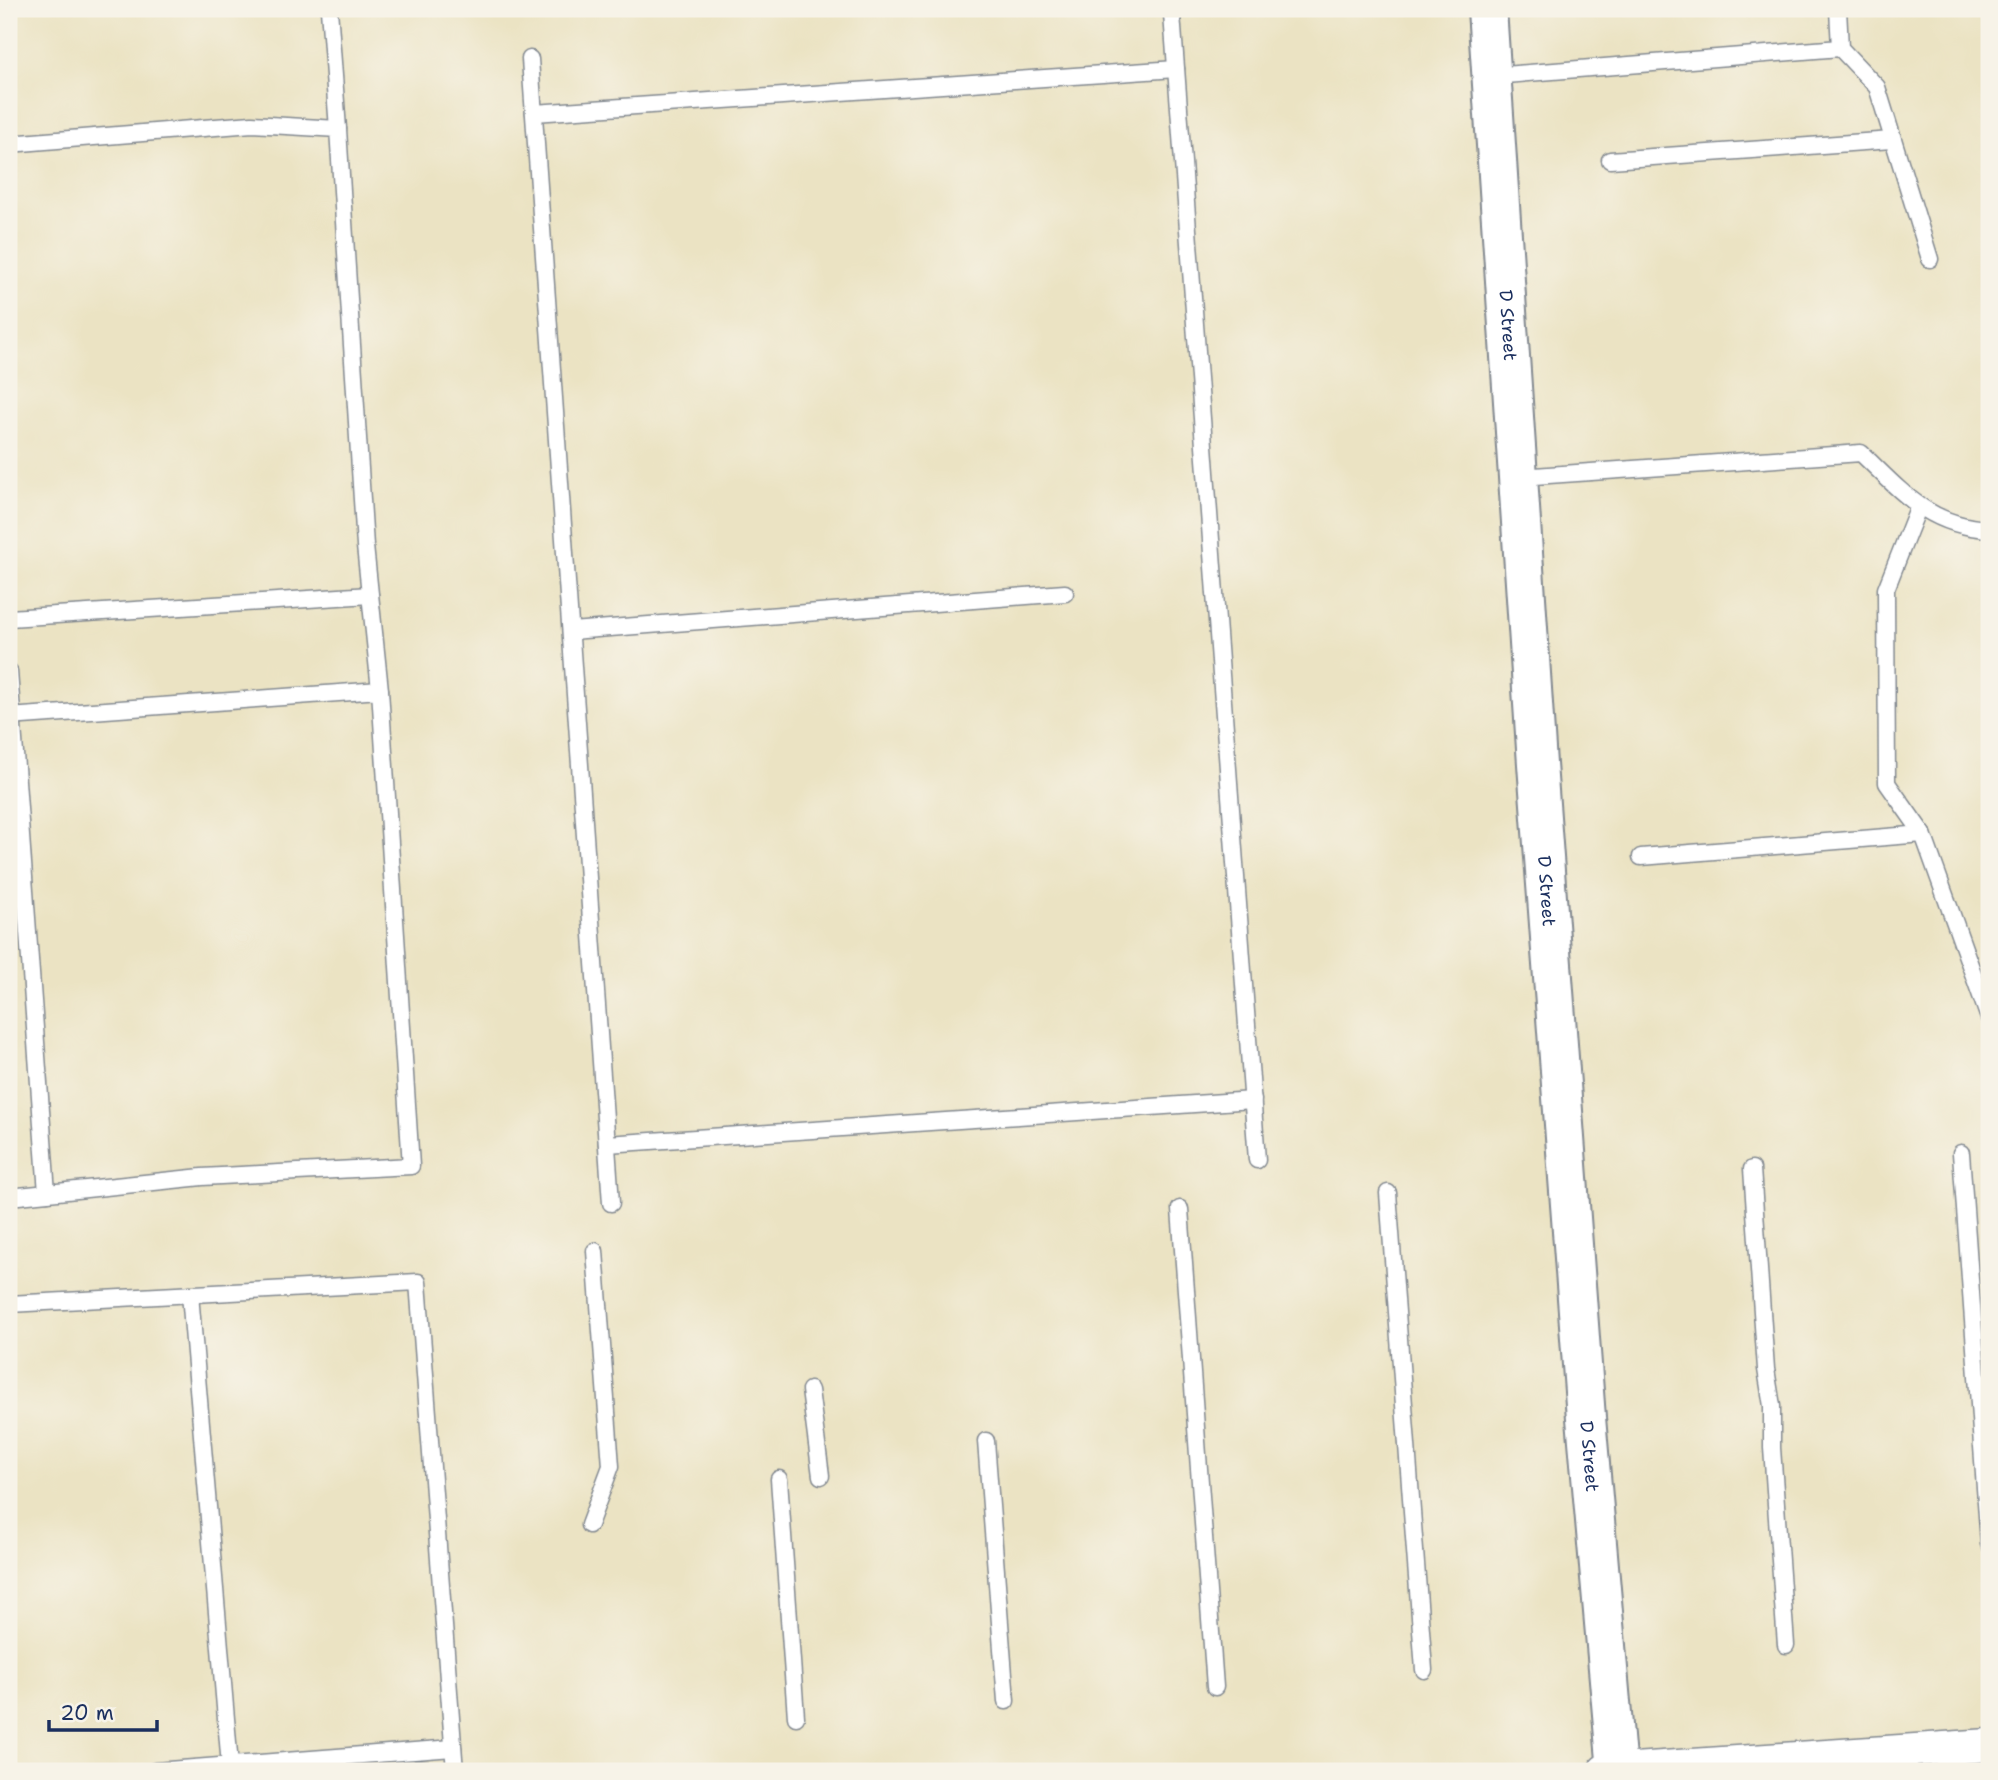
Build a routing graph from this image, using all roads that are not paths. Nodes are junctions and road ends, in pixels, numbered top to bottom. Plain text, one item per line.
1 (329, 9) edge
2 (1487, 9) edge
3 (1838, 9) edge
4 (1172, 14) dead end
5 (1840, 48) junction
6 (530, 59) dead end
7 (1176, 69) junction
8 (1492, 76) junction
9 (534, 113) junction
10 (338, 129) junction
11 (1892, 140) junction
12 (9, 144) edge
13 (1610, 160) dead end
14 (1930, 259) dead end
15 (1520, 477) junction
16 (1918, 508) junction
17 (1989, 529) edge
18 (1065, 593) dead end
19 (370, 595) junction
20 (9, 618) edge
21 (571, 631) junction
22 (9, 671) edge
23 (380, 690) junction
24 (10, 717) edge
25 (1923, 834) junction
26 (1641, 857) dead end
27 (1989, 1018) edge
28 (1253, 1100) junction
29 (607, 1144) junction
30 (1961, 1153) dead end
31 (1257, 1160) dead end
32 (1752, 1169) dead end
33 (47, 1193) junction
34 (1388, 1193) dead end
35 (9, 1197) edge
36 (611, 1203) dead end
37 (1180, 1209) dead end
38 (595, 1251) dead end
39 (190, 1294) junction
40 (9, 1304) edge
41 (810, 1390) dead end
42 (986, 1441) dead end
43 (821, 1476) dead end
44 (779, 1479) dead end
45 (589, 1525) dead end
46 (1989, 1545) edge
47 (1786, 1645) dead end
48 (1424, 1670) dead end
49 (1215, 1687) dead end
50 (1006, 1701) dead end
51 (796, 1717) dead end
52 (1989, 1745) edge
53 (453, 1748) junction
54 (1956, 1759) edge
55 (230, 1766) junction
56 (155, 1771) edge
57 (455, 1771) edge
58 (1612, 1771) edge

1 - 10 lane
2 - 8 street, D Street
3 - 5 lane
4 - 7 lane
5 - 8 lane
5 - 11 lane
6 - 9 lane
7 - 9 lane
7 - 28 lane
8 - 15 street, D Street
9 - 21 lane
10 - 12 lane
10 - 19 lane
11 - 13 lane
11 - 14 lane
15 - 16 lane
15 - 58 street, D Street
16 - 17 lane
16 - 25 lane
18 - 21 lane
19 - 20 lane
19 - 23 lane
21 - 29 lane
22 - 24 lane
23 - 24 lane
23 - 33 lane
24 - 33 lane
25 - 26 lane
25 - 27 lane
28 - 29 lane
28 - 31 lane
29 - 36 lane
30 - 46 lane
32 - 47 lane
33 - 35 lane
34 - 48 lane
37 - 49 lane
38 - 45 lane
39 - 40 lane
39 - 53 lane
39 - 55 lane
41 - 43 lane
42 - 50 lane
44 - 51 lane
52 - 54 street
53 - 55 lane
53 - 57 lane
54 - 58 street
55 - 56 lane

